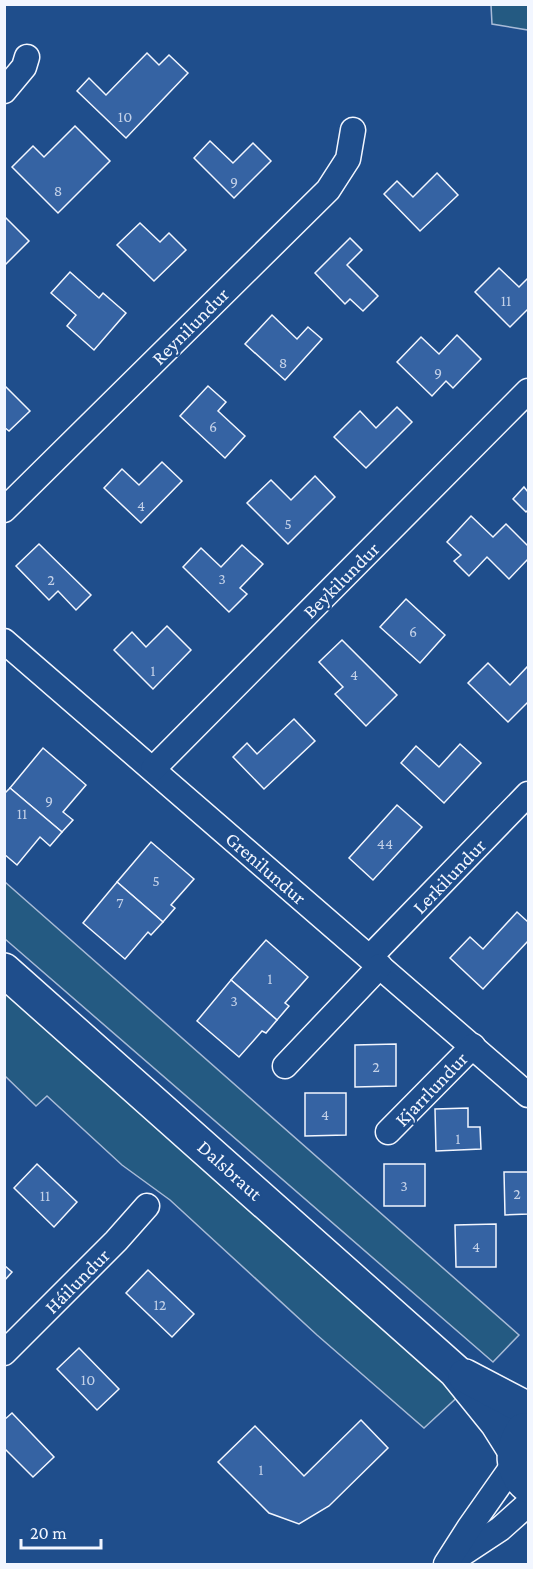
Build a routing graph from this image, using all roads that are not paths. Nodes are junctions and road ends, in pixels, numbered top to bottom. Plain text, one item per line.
1 (27, 57) dead end
2 (4, 91) edge
3 (353, 130) dead end
4 (528, 392) edge
5 (4, 510) edge
6 (4, 640) edge
7 (153, 769) junction
8 (528, 794) edge
9 (375, 962) junction
10 (4, 970) edge
11 (472, 1046) junction
12 (285, 1066) dead end
13 (528, 1095) edge
14 (388, 1132) dead end
15 (147, 1206) dead end
16 (4, 1353) edge
17 (455, 1371) junction
18 (528, 1409) edge
19 (521, 1456) edge
20 (528, 1503) edge
21 (447, 1564) edge

1 - 2 street
3 - 5 street, Reynilundur
4 - 7 street, Beykilundur
6 - 7 street, Grenilundur
7 - 9 street, Grenilundur
8 - 9 street, Lerkilundur
9 - 11 street, Grenilundur
9 - 12 street, Lerkilundur
10 - 17 street, Dalsbraut
11 - 13 street, Grenilundur
11 - 14 street, Kjarrlundur
15 - 16 street, Háilundur
17 - 18 street, Dalsbraut
17 - 19 street, Dalsbraut
19 - 21 street
20 - 21 street

